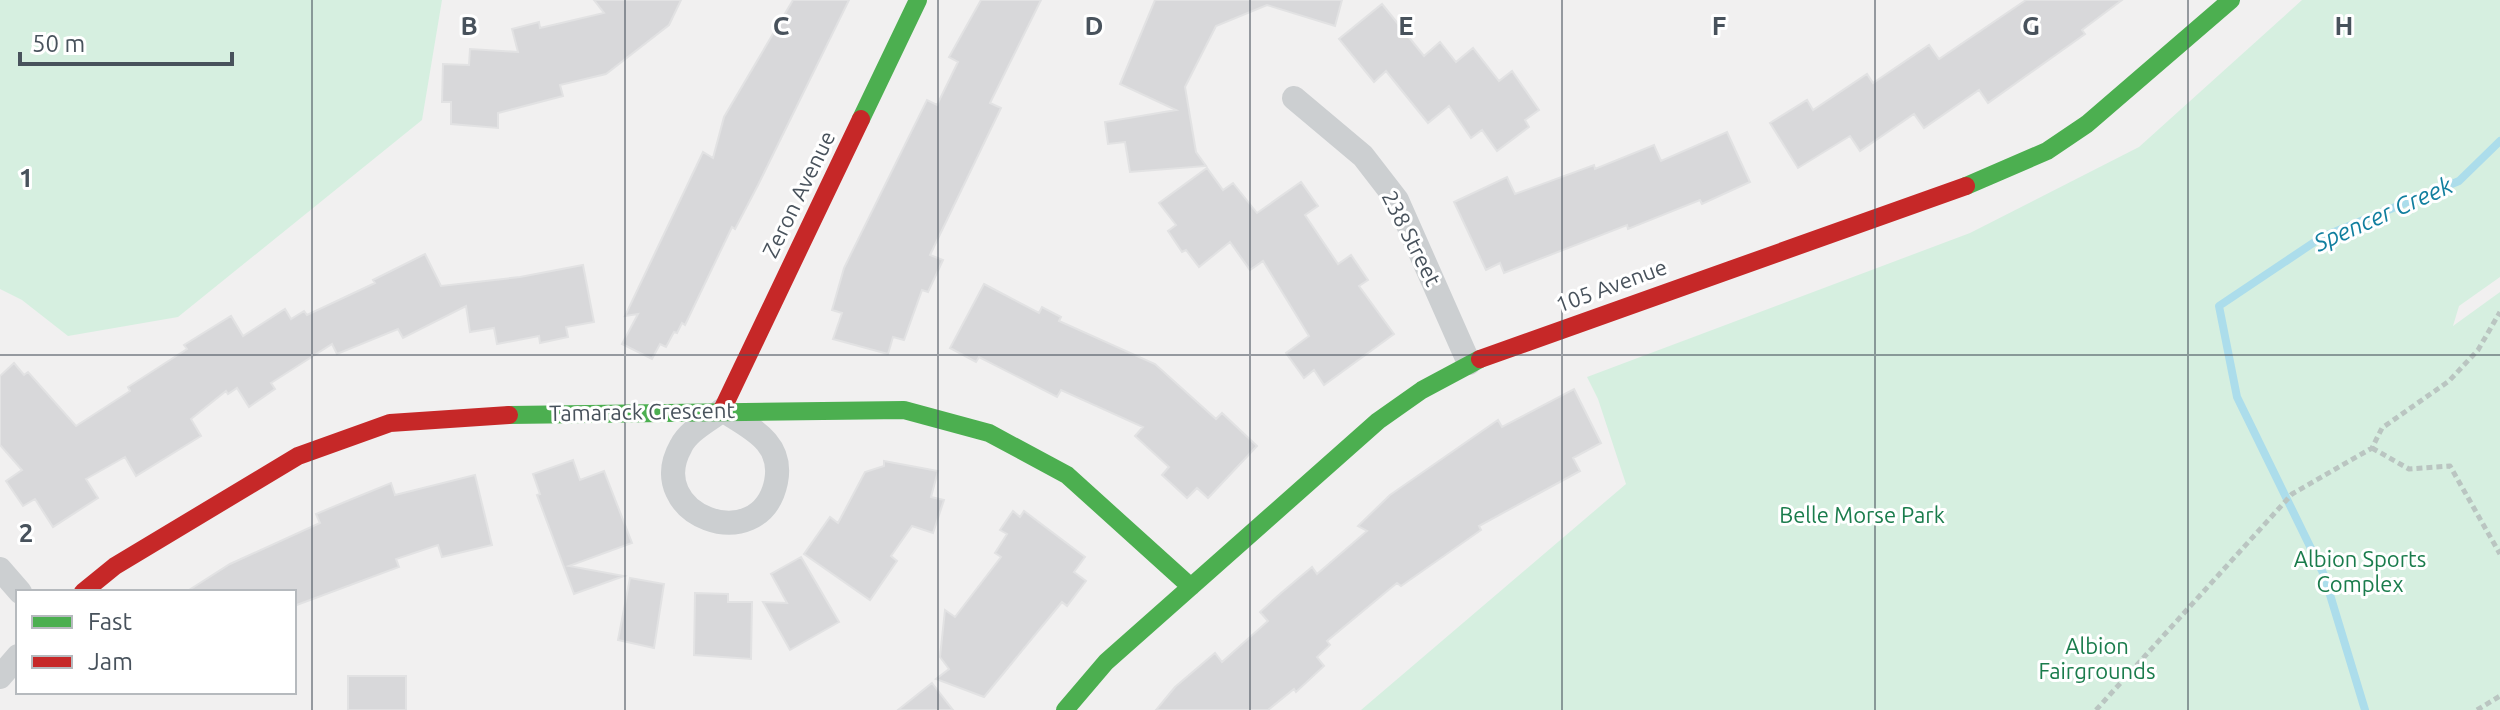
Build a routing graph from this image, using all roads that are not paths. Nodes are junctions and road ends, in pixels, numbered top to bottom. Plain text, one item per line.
1 (918, 0) edge
2 (2231, 0) edge
3 (1294, 98) dead end
4 (1469, 363) junction
5 (722, 410) junction
6 (0, 569) edge
7 (1191, 587) junction
8 (18, 590) edge
9 (85, 590) edge
10 (16, 658) edge
11 (0, 677) edge
12 (1065, 710) edge

1 - 5 street, Zeron Avenue
2 - 4 street, 105 Avenue
3 - 4 street, 238 Street
4 - 7 street, 105 Avenue
5 - 5 street
5 - 7 street, Tamarack Crescent
5 - 9 street, Tamarack Crescent
6 - 8 street
7 - 12 street, 105 Avenue
10 - 11 street

